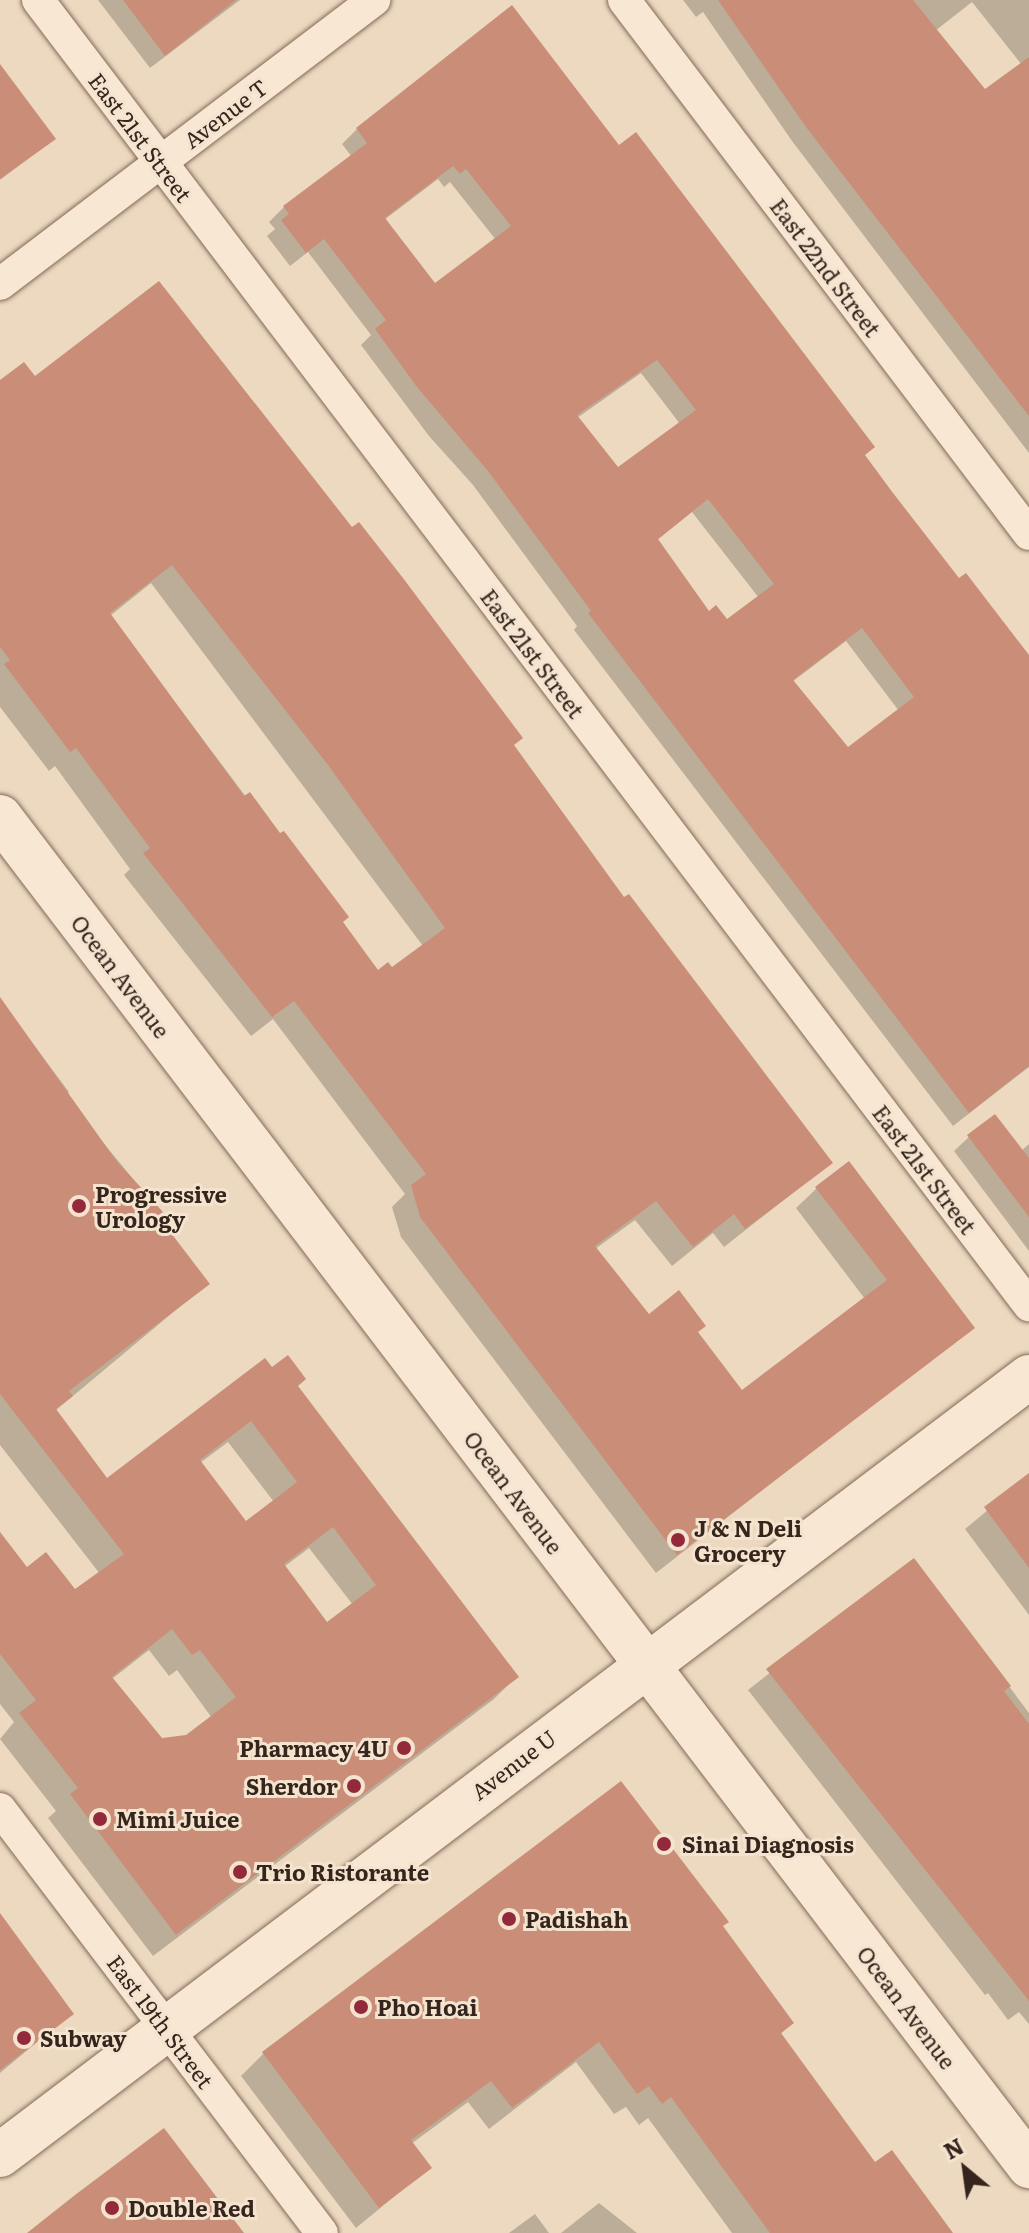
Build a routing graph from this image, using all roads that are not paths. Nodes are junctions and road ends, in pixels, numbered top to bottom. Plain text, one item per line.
1 (38, 0) edge
2 (374, 0) edge
3 (624, 0) edge
4 (161, 162) junction
5 (0, 284) edge
6 (1029, 534) edge
7 (0, 817) edge
8 (1029, 1305) edge
9 (1029, 1377) edge
10 (644, 1664) junction
11 (0, 1809) edge
12 (166, 2027) junction
13 (0, 2155) edge
14 (1029, 2166) edge
15 (322, 2233) edge

1 - 4 street, East 21st Street
2 - 4 street, Avenue T
3 - 6 street, East 22nd Street
4 - 5 street, Avenue T
4 - 8 street, East 21st Street
7 - 10 main road, Ocean Avenue
9 - 10 main road, Avenue U
10 - 12 main road, Avenue U
10 - 14 main road, Ocean Avenue
11 - 12 street, East 19th Street
12 - 13 main road, Avenue U
12 - 15 street, East 19th Street

